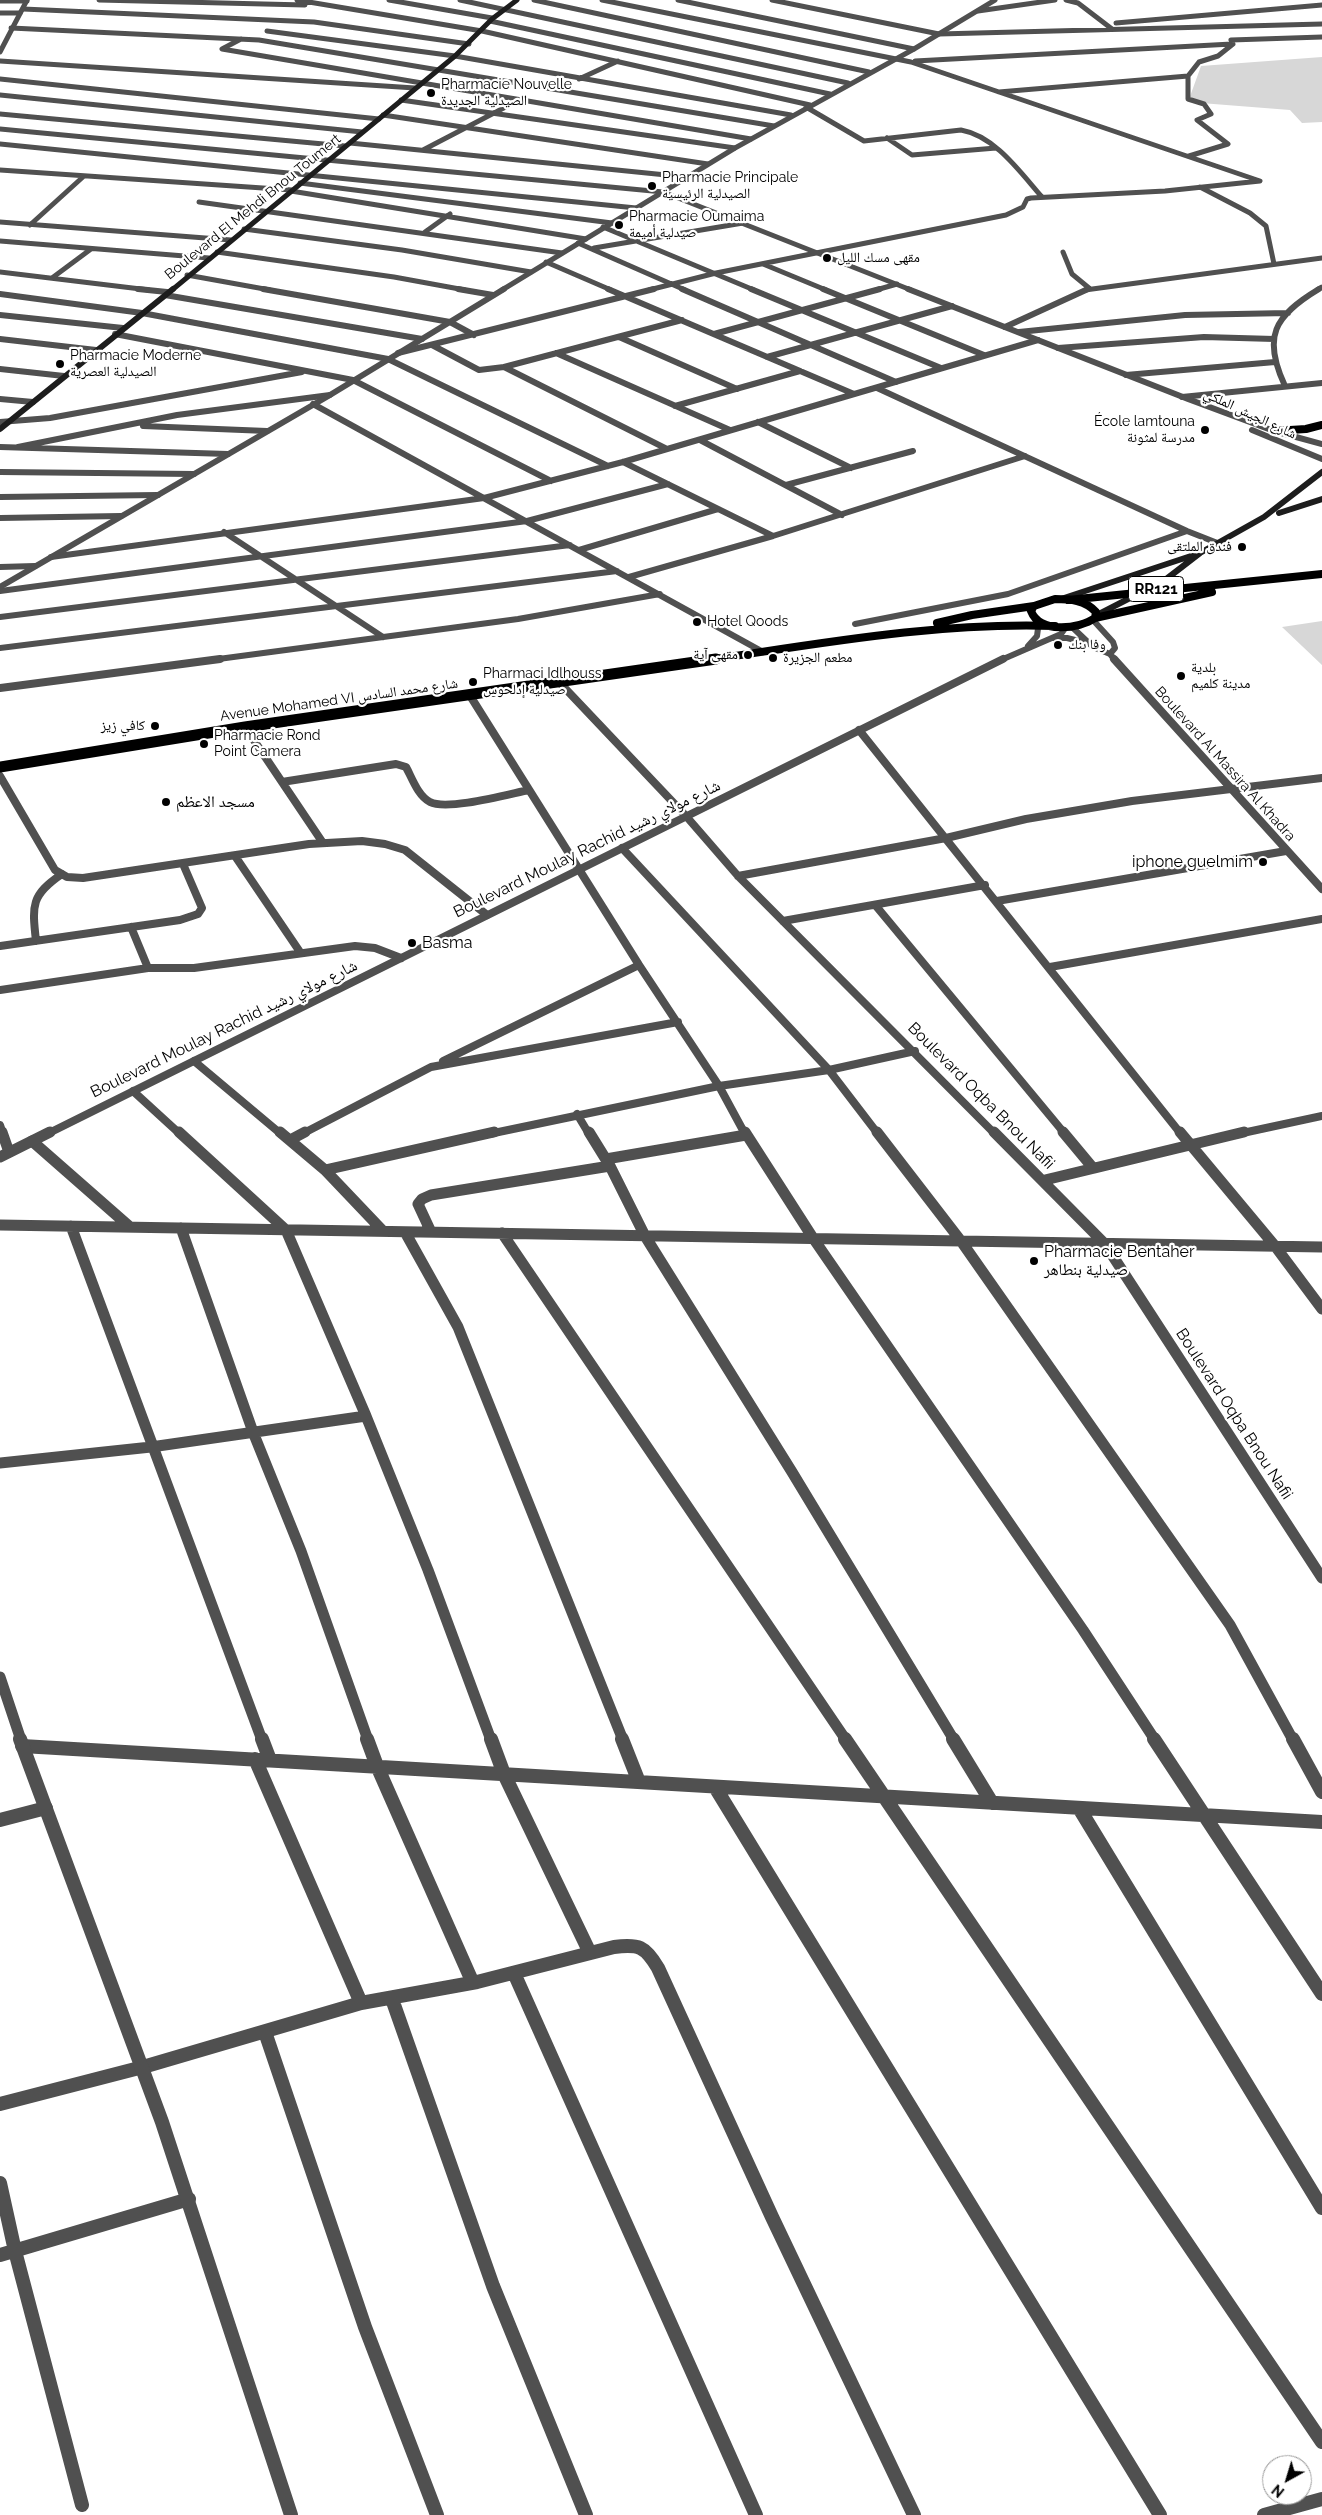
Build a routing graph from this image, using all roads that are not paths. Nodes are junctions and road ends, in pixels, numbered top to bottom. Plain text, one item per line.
1 (27, 0) edge
2 (99, 0) edge
3 (199, 0) edge
4 (254, 0) edge
5 (297, 0) edge
6 (388, 0) edge
7 (460, 0) edge
8 (517, 0) edge
9 (534, 0) edge
10 (602, 0) edge
11 (678, 0) edge
12 (772, 0) edge
13 (995, 0) edge
14 (1056, 0) edge
15 (1066, 0) edge
16 (0, 1) edge
17 (221, 4) junction
18 (243, 4) junction
19 (324, 5) junction
20 (1322, 5) edge
21 (282, 6) junction
22 (503, 8) junction
23 (22, 11) junction
24 (978, 11) junction
25 (0, 14) edge
26 (491, 19) junction
27 (272, 21) junction
28 (1106, 23) junction
29 (1322, 24) edge
30 (1217, 27) junction
31 (11, 28) junction
32 (1112, 29) junction
33 (266, 30) junction
34 (482, 31) junction
35 (939, 34) junction
36 (0, 37) edge
37 (6, 37) junction
38 (1322, 37) edge
39 (1307, 38) junction
40 (243, 39) junction
41 (259, 40) junction
42 (1232, 42) junction
43 (1314, 42) dead end
44 (469, 44) junction
45 (914, 49) junction
46 (0, 52) edge
47 (455, 56) junction
48 (893, 60) junction
49 (0, 61) edge
50 (618, 62) junction
51 (911, 62) junction
52 (438, 70) junction
53 (869, 72) junction
54 (1188, 76) junction
55 (0, 79) edge
56 (578, 79) junction
57 (423, 82) junction
58 (848, 83) junction
59 (415, 88) junction
60 (996, 92) junction
61 (830, 94) junction
62 (0, 95) edge
63 (401, 100) junction
64 (519, 100) junction
65 (808, 106) junction
66 (494, 113) junction
67 (0, 114) edge
68 (791, 116) junction
69 (381, 117) junction
70 (774, 126) junction
71 (465, 128) junction
72 (0, 129) edge
73 (362, 132) junction
74 (887, 138) junction
75 (751, 139) junction
76 (0, 144) edge
77 (347, 144) junction
78 (735, 148) junction
79 (996, 148) junction
80 (422, 150) junction
81 (1189, 156) junction
82 (329, 160) junction
83 (708, 164) junction
84 (0, 170) edge
85 (84, 176) junction
86 (309, 176) junction
87 (686, 177) junction
88 (300, 183) junction
89 (1199, 186) junction
90 (292, 190) junction
91 (663, 192) junction
92 (1042, 197) junction
93 (199, 202) dead end
94 (466, 204) junction
95 (636, 208) junction
96 (268, 212) junction
97 (448, 215) junction
98 (0, 222) edge
99 (612, 222) junction
100 (743, 223) junction
101 (30, 225) junction
102 (603, 227) junction
103 (244, 229) junction
104 (425, 232) junction
105 (586, 238) junction
106 (231, 240) junction
107 (0, 241) edge
108 (637, 241) junction
109 (578, 243) junction
110 (594, 248) junction
111 (91, 249) junction
112 (217, 252) junction
113 (1063, 252) dead end
114 (562, 253) junction
115 (820, 253) junction
116 (209, 258) junction
117 (1322, 258) edge
118 (546, 262) junction
119 (762, 263) junction
120 (1274, 264) junction
121 (0, 272) edge
122 (531, 272) junction
123 (716, 273) junction
124 (187, 275) junction
125 (52, 278) junction
126 (674, 284) junction
127 (897, 284) junction
128 (1322, 287) edge
129 (1089, 288) junction
130 (166, 293) junction
131 (0, 294) edge
132 (493, 295) junction
133 (628, 296) junction
134 (846, 297) junction
135 (952, 306) junction
136 (802, 310) junction
137 (142, 313) junction
138 (1288, 313) junction
139 (0, 315) edge
140 (898, 319) junction
141 (682, 320) junction
142 (759, 321) junction
143 (450, 322) junction
144 (1005, 327) junction
145 (122, 328) junction
146 (855, 332) junction
147 (1018, 332) junction
148 (116, 334) junction
149 (714, 334) junction
150 (474, 335) junction
151 (619, 337) junction
152 (0, 339) edge
153 (422, 339) junction
154 (1274, 339) junction
155 (1038, 340) junction
156 (813, 344) junction
157 (432, 345) junction
158 (1058, 348) junction
159 (96, 350) junction
160 (397, 353) junction
161 (556, 353) junction
162 (984, 355) junction
163 (767, 357) junction
164 (388, 359) junction
165 (1275, 362) junction
166 (504, 367) junction
167 (941, 368) junction
168 (0, 369) edge
169 (306, 371) junction
170 (800, 371) junction
171 (1126, 375) junction
172 (64, 376) junction
173 (353, 380) junction
174 (896, 382) junction
175 (1322, 383) edge
176 (1285, 386) junction
177 (877, 388) junction
178 (737, 389) junction
179 (854, 394) junction
180 (330, 395) junction
181 (1185, 398) junction
182 (0, 399) edge
183 (32, 402) junction
184 (313, 404) junction
185 (675, 406) junction
186 (758, 422) junction
187 (4, 423) edge
188 (129, 425) junction
189 (1322, 425) edge
190 (0, 429) edge
191 (730, 430) junction
192 (267, 431) junction
193 (1274, 431) junction
194 (700, 440) junction
195 (1322, 444) edge
196 (0, 447) edge
197 (18, 447) junction
198 (667, 449) junction
199 (913, 451) dead end
200 (228, 454) junction
201 (1025, 456) junction
202 (1322, 459) edge
203 (623, 462) junction
204 (608, 466) junction
205 (851, 468) junction
206 (0, 472) edge
207 (1322, 472) edge
208 (194, 474) junction
209 (551, 481) junction
210 (668, 484) junction
211 (786, 484) junction
212 (158, 495) junction
213 (0, 497) edge
214 (484, 498) junction
215 (1322, 499) edge
216 (718, 509) junction
217 (842, 515) junction
218 (1271, 515) junction
219 (121, 516) junction
220 (0, 518) edge
221 (527, 521) junction
222 (1188, 531) junction
223 (224, 532) junction
224 (773, 536) junction
225 (1220, 544) junction
226 (570, 545) junction
227 (579, 550) junction
228 (1200, 552) junction
229 (259, 555) junction
230 (51, 557) junction
231 (35, 566) junction
232 (0, 567) edge
233 (617, 571) junction
234 (1322, 574) edge
235 (629, 577) junction
236 (298, 581) junction
237 (1244, 584) junction
238 (0, 587) edge
239 (1142, 590) junction
240 (0, 591) edge
241 (660, 594) junction
242 (1064, 599) junction
243 (334, 605) junction
244 (1034, 606) junction
245 (0, 617) edge
246 (1095, 618) junction
247 (1039, 623) junction
248 (855, 624) dead end
249 (1069, 627) junction
250 (921, 629) junction
251 (383, 637) junction
252 (1051, 638) junction
253 (1089, 644) junction
254 (0, 648) edge
255 (1026, 648) junction
256 (763, 652) junction
257 (1110, 654) junction
258 (560, 682) junction
259 (0, 688) edge
260 (469, 694) junction
261 (245, 727) junction
262 (859, 730) junction
263 (0, 767) edge
264 (0, 776) edge
265 (1322, 778) edge
266 (282, 782) junction
267 (1232, 789) junction
268 (529, 790) junction
269 (686, 816) junction
270 (946, 838) junction
271 (323, 843) junction
272 (622, 848) junction
273 (1286, 851) junction
274 (235, 856) junction
275 (183, 864) junction
276 (578, 870) junction
277 (62, 874) junction
278 (738, 876) junction
279 (985, 885) junction
280 (1322, 889) edge
281 (997, 900) junction
282 (876, 906) junction
283 (488, 915) junction
284 (1322, 919) edge
285 (783, 922) junction
286 (131, 927) junction
287 (36, 941) junction
288 (0, 946) edge
289 (300, 952) junction
290 (401, 958) junction
291 (639, 966) junction
292 (1050, 967) junction
293 (148, 968) junction
294 (0, 990) edge
295 (678, 1022) junction
296 (915, 1051) junction
297 (194, 1061) junction
298 (431, 1067) junction
299 (829, 1070) junction
300 (719, 1086) junction
301 (133, 1090) junction
302 (577, 1114) junction
303 (1322, 1116) edge
304 (0, 1125) edge
305 (746, 1135) junction
306 (290, 1140) junction
307 (32, 1141) junction
308 (1189, 1144) junction
309 (4, 1155) edge
310 (608, 1162) junction
311 (1093, 1168) junction
312 (325, 1170) junction
313 (1044, 1180) junction
314 (0, 1225) edge
315 (71, 1226) junction
316 (130, 1227) junction
317 (181, 1228) junction
318 (286, 1230) junction
319 (383, 1231) junction
320 (405, 1232) junction
321 (430, 1232) junction
322 (502, 1233) junction
323 (645, 1236) junction
324 (813, 1238) junction
325 (961, 1241) junction
326 (1106, 1244) junction
327 (1275, 1246) junction
328 (1322, 1247) edge
329 (1322, 1309) edge
330 (366, 1416) junction
331 (253, 1432) junction
332 (151, 1447) junction
333 (0, 1463) edge
334 (1322, 1578) edge
335 (0, 1677) edge
336 (22, 1746) junction
337 (255, 1759) junction
338 (270, 1760) junction
339 (377, 1766) junction
340 (504, 1774) junction
341 (639, 1782) junction
342 (715, 1787) junction
343 (1322, 1792) edge
344 (882, 1796) junction
345 (992, 1803) junction
346 (46, 1808) junction
347 (1078, 1808) junction
348 (1204, 1816) junction
349 (0, 1820) edge
350 (1322, 1822) edge
351 (590, 1953) junction
352 (514, 1973) junction
353 (472, 1981) junction
354 (1322, 1994) edge
355 (392, 1999) junction
356 (361, 2003) junction
357 (265, 2032) junction
358 (143, 2067) junction
359 (0, 2104) edge
360 (0, 2184) edge
361 (189, 2199) junction
362 (1322, 2208) edge
363 (15, 2251) junction
364 (0, 2255) edge
365 (1322, 2442) edge
366 (1322, 2499) edge
367 (82, 2505) dead end
368 (291, 2515) edge
369 (437, 2515) edge
370 (586, 2515) edge
371 (756, 2515) edge
372 (914, 2515) edge
373 (1160, 2515) edge
374 (1264, 2515) edge

1 - 16 street
1 - 23 street
2 - 17 street
3 - 17 street
4 - 18 street
5 - 19 street
6 - 26 street
7 - 22 street
8 - 22 main road, Boulevard El Mehdi Bnou Toumert
9 - 53 street
10 - 48 street
11 - 45 street
12 - 35 street
13 - 24 street
14 - 24 street
15 - 28 street
17 - 18 street
18 - 21 street
19 - 21 street
19 - 34 street
20 - 28 street
21 - 27 street
22 - 26 main road, Boulevard El Mehdi Bnou Toumert
22 - 58 street
23 - 25 street
23 - 27 street
23 - 31 street
24 - 35 street
26 - 34 main road, Boulevard El Mehdi Bnou Toumert
26 - 61 street
27 - 33 street
27 - 44 street
28 - 32 street
29 - 30 street
30 - 32 street
30 - 42 street
31 - 37 street
31 - 40 street
32 - 35 street
33 - 41 street
33 - 47 street
34 - 44 main road, Boulevard El Mehdi Bnou Toumert
34 - 50 street
35 - 45 street
36 - 37 street
37 - 46 street
38 - 39 street
39 - 42 street
39 - 43 street
40 - 41 street
40 - 57 street
41 - 52 street
42 - 51 street
42 - 54 street
44 - 47 main road, Boulevard El Mehdi Bnou Toumert
45 - 48 street
47 - 52 main road, Boulevard El Mehdi Bnou Toumert
47 - 56 street
48 - 51 street
48 - 53 street
49 - 59 street
50 - 56 street
50 - 65 street
51 - 60 street
52 - 57 main road, Boulevard El Mehdi Bnou Toumert
52 - 70 street
53 - 58 street
54 - 60 street
54 - 81 street
55 - 69 street
56 - 68 street
57 - 59 main road, Boulevard El Mehdi Bnou Toumert
57 - 64 street
58 - 61 street
59 - 63 main road, Boulevard El Mehdi Bnou Toumert
60 - 81 street
61 - 65 street
62 - 73 street
63 - 66 street
63 - 69 main road, Boulevard El Mehdi Bnou Toumert
64 - 66 street
64 - 75 street
65 - 68 street
65 - 74 street
66 - 71 street
66 - 78 street
67 - 77 street
68 - 70 street
69 - 71 street
69 - 73 main road, Boulevard El Mehdi Bnou Toumert
70 - 75 street
71 - 80 street
71 - 83 street
72 - 82 street
73 - 77 main road, Boulevard El Mehdi Bnou Toumert
74 - 79 street
74 - 79 street
75 - 78 street
76 - 86 street
77 - 80 street
77 - 82 main road, Boulevard El Mehdi Bnou Toumert
78 - 83 street
79 - 92 street
80 - 87 street
81 - 89 street
82 - 86 main road, Boulevard El Mehdi Bnou Toumert
82 - 91 street
83 - 87 street
84 - 85 street
85 - 90 street
85 - 101 street
86 - 88 main road, Boulevard El Mehdi Bnou Toumert
86 - 95 street
87 - 91 street
88 - 90 main road, Boulevard El Mehdi Bnou Toumert
88 - 94 street
89 - 92 street
89 - 120 street
90 - 96 main road, Boulevard El Mehdi Bnou Toumert
90 - 97 street
91 - 95 street
91 - 100 street
92 - 115 street
93 - 96 street
94 - 97 street
94 - 99 street
95 - 99 street
96 - 103 main road, Boulevard El Mehdi Bnou Toumert
96 - 104 street
97 - 104 street
97 - 105 street
98 - 101 street
99 - 102 street
100 - 108 street
100 - 115 street
101 - 106 street
102 - 105 street
102 - 108 street
103 - 106 main road, Boulevard El Mehdi Bnou Toumert
103 - 122 street
104 - 114 street
105 - 109 street
106 - 112 main road, Boulevard El Mehdi Bnou Toumert
107 - 111 street
108 - 110 street
108 - 123 street
109 - 110 street
109 - 114 street
110 - 126 street
111 - 116 street
111 - 125 street
112 - 116 main road, Boulevard El Mehdi Bnou Toumert
112 - 132 street
113 - 129 street
114 - 118 street
115 - 119 street
115 - 127 street
116 - 124 main road, Boulevard El Mehdi Bnou Toumert
117 - 120 street
118 - 122 street
118 - 133 street
119 - 123 street
119 - 134 street
120 - 129 street
121 - 125 street
122 - 132 street
123 - 126 street
123 - 136 street
124 - 130 main road, Boulevard El Mehdi Bnou Toumert
124 - 143 street
125 - 130 street
126 - 133 street
126 - 142 street
127 - 134 street
127 - 135 street
128 - 138 street
129 - 144 street
130 - 137 main road, Boulevard El Mehdi Bnou Toumert
130 - 153 street
131 - 137 street
132 - 143 street
133 - 141 street
133 - 150 street
134 - 136 street
134 - 140 street
135 - 140 street
135 - 144 street
136 - 142 street
136 - 146 street
137 - 145 main road, Boulevard El Mehdi Bnou Toumert
137 - 164 street
138 - 147 street
138 - 154 street
139 - 145 street
140 - 146 street
140 - 162 street
141 - 149 street
141 - 151 street
142 - 149 street
142 - 156 street
143 - 150 street
143 - 153 street
144 - 147 street
145 - 148 main road, Boulevard El Mehdi Bnou Toumert
146 - 156 street
146 - 167 street
147 - 155 street
148 - 159 main road, Boulevard El Mehdi Bnou Toumert
148 - 169 street
149 - 163 street
150 - 157 street
151 - 161 street
151 - 178 street
152 - 159 street
153 - 160 street
154 - 158 street
154 - 165 street
155 - 158 street
155 - 162 street
156 - 163 street
156 - 174 street
157 - 160 street
157 - 166 street
158 - 171 street
159 - 172 main road, Boulevard El Mehdi Bnou Toumert
160 - 164 street
161 - 166 street
161 - 185 street
162 - 167 street
163 - 170 street
164 - 173 street
164 - 204 street
165 - 171 street
165 - 176 street
166 - 198 street
167 - 174 street
168 - 172 street
169 - 173 street
169 - 187 street
170 - 178 street
170 - 179 street
171 - 181 street
172 - 183 main road, Boulevard El Mehdi Bnou Toumert
173 - 180 street
173 - 209 street
174 - 177 street
175 - 176 street
176 - 181 street
177 - 179 street
177 - 201 street
178 - 185 street
179 - 186 street
180 - 184 street
180 - 188 street
181 - 193 street, شارع الجيش الملكي
181 - 202 street, شارع الجيش الملكي
182 - 183 street
183 - 187 main road, Boulevard El Mehdi Bnou Toumert
184 - 192 street
184 - 214 street
185 - 191 street
186 - 191 street
186 - 205 street
187 - 190 main road, Boulevard El Mehdi Bnou Toumert
188 - 192 street
188 - 197 street
189 - 193 main road
191 - 194 street
192 - 200 street
193 - 195 street, شارع الجيش الملكي
194 - 198 street
194 - 211 street
196 - 197 street
197 - 200 street
198 - 203 street
199 - 205 street
200 - 208 street
201 - 217 street
201 - 222 street
203 - 204 street
203 - 210 street
204 - 209 street
205 - 211 street
206 - 208 street
207 - 218 main road
208 - 212 street
209 - 214 street
210 - 216 street
210 - 221 street
211 - 217 street
212 - 213 street
212 - 219 street
214 - 221 street
214 - 223 street
215 - 218 main road
216 - 224 street
216 - 227 street
217 - 224 street
218 - 225 main road
219 - 220 street
219 - 230 street
221 - 226 street
221 - 229 street
222 - 225 street
222 - 248 street
223 - 229 street
223 - 230 street
224 - 235 street
225 - 228 main road
226 - 227 street
226 - 236 street
227 - 233 street
228 - 239 main road
228 - 242 main road
229 - 236 street
229 - 240 street
230 - 231 street
231 - 232 street
231 - 238 street
233 - 235 street
233 - 243 street
234 - 237 main road, RR121
235 - 241 street
236 - 243 street
236 - 245 street
237 - 239 main road, RR121
237 - 246 main road, RR121
239 - 242 main road, RR121
239 - 246 main road
241 - 251 street
241 - 256 street
242 - 244 main road, RR121
242 - 246 main road
243 - 251 street
243 - 254 street
244 - 247 main road
244 - 250 main road, Avenue Mohamed VI شارع محمد السادس / RR121
246 - 249 main road, RR121
246 - 257 street, Boulevard Al Massira Al Khadra
247 - 249 main road, Avenue Mohamed VI شارع محمد السادس / RR121
247 - 250 main road, Avenue Mohamed VI شارع محمد السادس / RR121
247 - 255 street
249 - 252 street, Boulevard Moulay Rachid شارع مولاي رشيد
249 - 253 street, Boulevard Al Massira Al Khadra
250 - 256 main road, Avenue Mohamed VI شارع محمد السادس / RR121
251 - 259 street
252 - 253 street
252 - 255 street, Boulevard Moulay Rachid شارع مولاي رشيد
253 - 257 street, Boulevard Al Massira Al Khadra
255 - 262 street, Boulevard Moulay Rachid شارع مولاي رشيد
256 - 258 main road, Avenue Mohamed VI شارع محمد السادس / RR121
257 - 267 street, Boulevard Al Massira Al Khadra
258 - 260 main road, Avenue Mohamed VI شارع محمد السادس / RR121
258 - 269 street, Boulevard Oqba Bnou Nafii
260 - 261 main road, Avenue Mohamed VI شارع محمد السادس / RR121
260 - 268 street
261 - 263 main road, Avenue Mohamed VI شارع محمد السادس / RR121
261 - 266 street
262 - 269 street, Boulevard Moulay Rachid شارع مولاي رشيد
262 - 270 street
264 - 277 street
265 - 267 street
266 - 268 street
266 - 271 street
267 - 270 street
267 - 273 street, Boulevard Al Massira Al Khadra
268 - 276 street
269 - 272 street, Boulevard Moulay Rachid شارع مولاي رشيد
269 - 278 street, Boulevard Oqba Bnou Nafii
270 - 278 street
270 - 279 street
271 - 274 street
271 - 283 street
272 - 276 street, Boulevard Moulay Rachid شارع مولاي رشيد
272 - 299 street
273 - 280 street, Boulevard Al Massira Al Khadra
273 - 281 street
274 - 275 street
274 - 289 street
275 - 277 street
275 - 286 street
276 - 283 street, Boulevard Moulay Rachid شارع مولاي رشيد
276 - 291 street
277 - 287 street
278 - 285 street, Boulevard Oqba Bnou Nafii
279 - 281 street
279 - 282 street
281 - 292 street
282 - 285 street
282 - 311 street
283 - 290 street, Boulevard Moulay Rachid شارع مولاي رشيد
284 - 292 street
285 - 296 street, Boulevard Oqba Bnou Nafii
286 - 287 street
286 - 293 street
287 - 288 street
289 - 290 street
289 - 293 street
290 - 297 street, Boulevard Moulay Rachid شارع مولاي رشيد
291 - 295 street
291 - 298 street
292 - 308 street
293 - 294 street
295 - 298 street
295 - 300 street
296 - 299 street
296 - 313 street, Boulevard Oqba Bnou Nafii
297 - 301 street, Boulevard Moulay Rachid شارع مولاي رشيد
297 - 306 street
298 - 306 street
299 - 300 street
299 - 325 street
300 - 302 street
300 - 305 street
301 - 307 street, Boulevard Moulay Rachid شارع مولاي رشيد
301 - 318 street
302 - 310 street
302 - 312 street
303 - 308 street
304 - 309 street
305 - 310 street
305 - 324 street
306 - 312 street
307 - 309 street, Boulevard Moulay Rachid شارع مولاي رشيد
307 - 316 street
308 - 311 street
308 - 327 street
310 - 321 street
310 - 323 street
311 - 313 street
312 - 319 street
313 - 326 street, Boulevard Oqba Bnou Nafii
314 - 315 street
315 - 316 street
315 - 332 street
316 - 317 street
317 - 318 street
317 - 331 street
318 - 319 street
318 - 330 street
319 - 320 street
320 - 321 street
320 - 341 street
321 - 322 street
322 - 323 street
322 - 344 street
323 - 324 street
323 - 345 street
324 - 325 street
324 - 348 street
325 - 326 street
325 - 343 street
326 - 327 street
326 - 334 street, Boulevard Oqba Bnou Nafii
327 - 328 street
327 - 329 street
330 - 331 street
330 - 340 street
331 - 332 street
331 - 339 street
332 - 333 street
332 - 338 street
335 - 336 street
336 - 337 street
336 - 346 street
337 - 338 street
337 - 356 street
338 - 339 street
339 - 340 street
339 - 353 street
340 - 341 street
340 - 351 street
341 - 342 street
342 - 344 street
342 - 373 street
344 - 345 street
344 - 365 street
345 - 347 street
346 - 349 street
346 - 358 street
347 - 348 street
347 - 362 street
348 - 350 street
348 - 354 street
351 - 352 street
351 - 372 street
352 - 353 street
352 - 371 street
353 - 355 street
355 - 356 street
355 - 370 street
356 - 357 street
357 - 358 street
357 - 369 street
358 - 359 street
358 - 361 street
360 - 363 street
361 - 363 street
361 - 368 street
363 - 364 street
363 - 367 street
366 - 374 street

